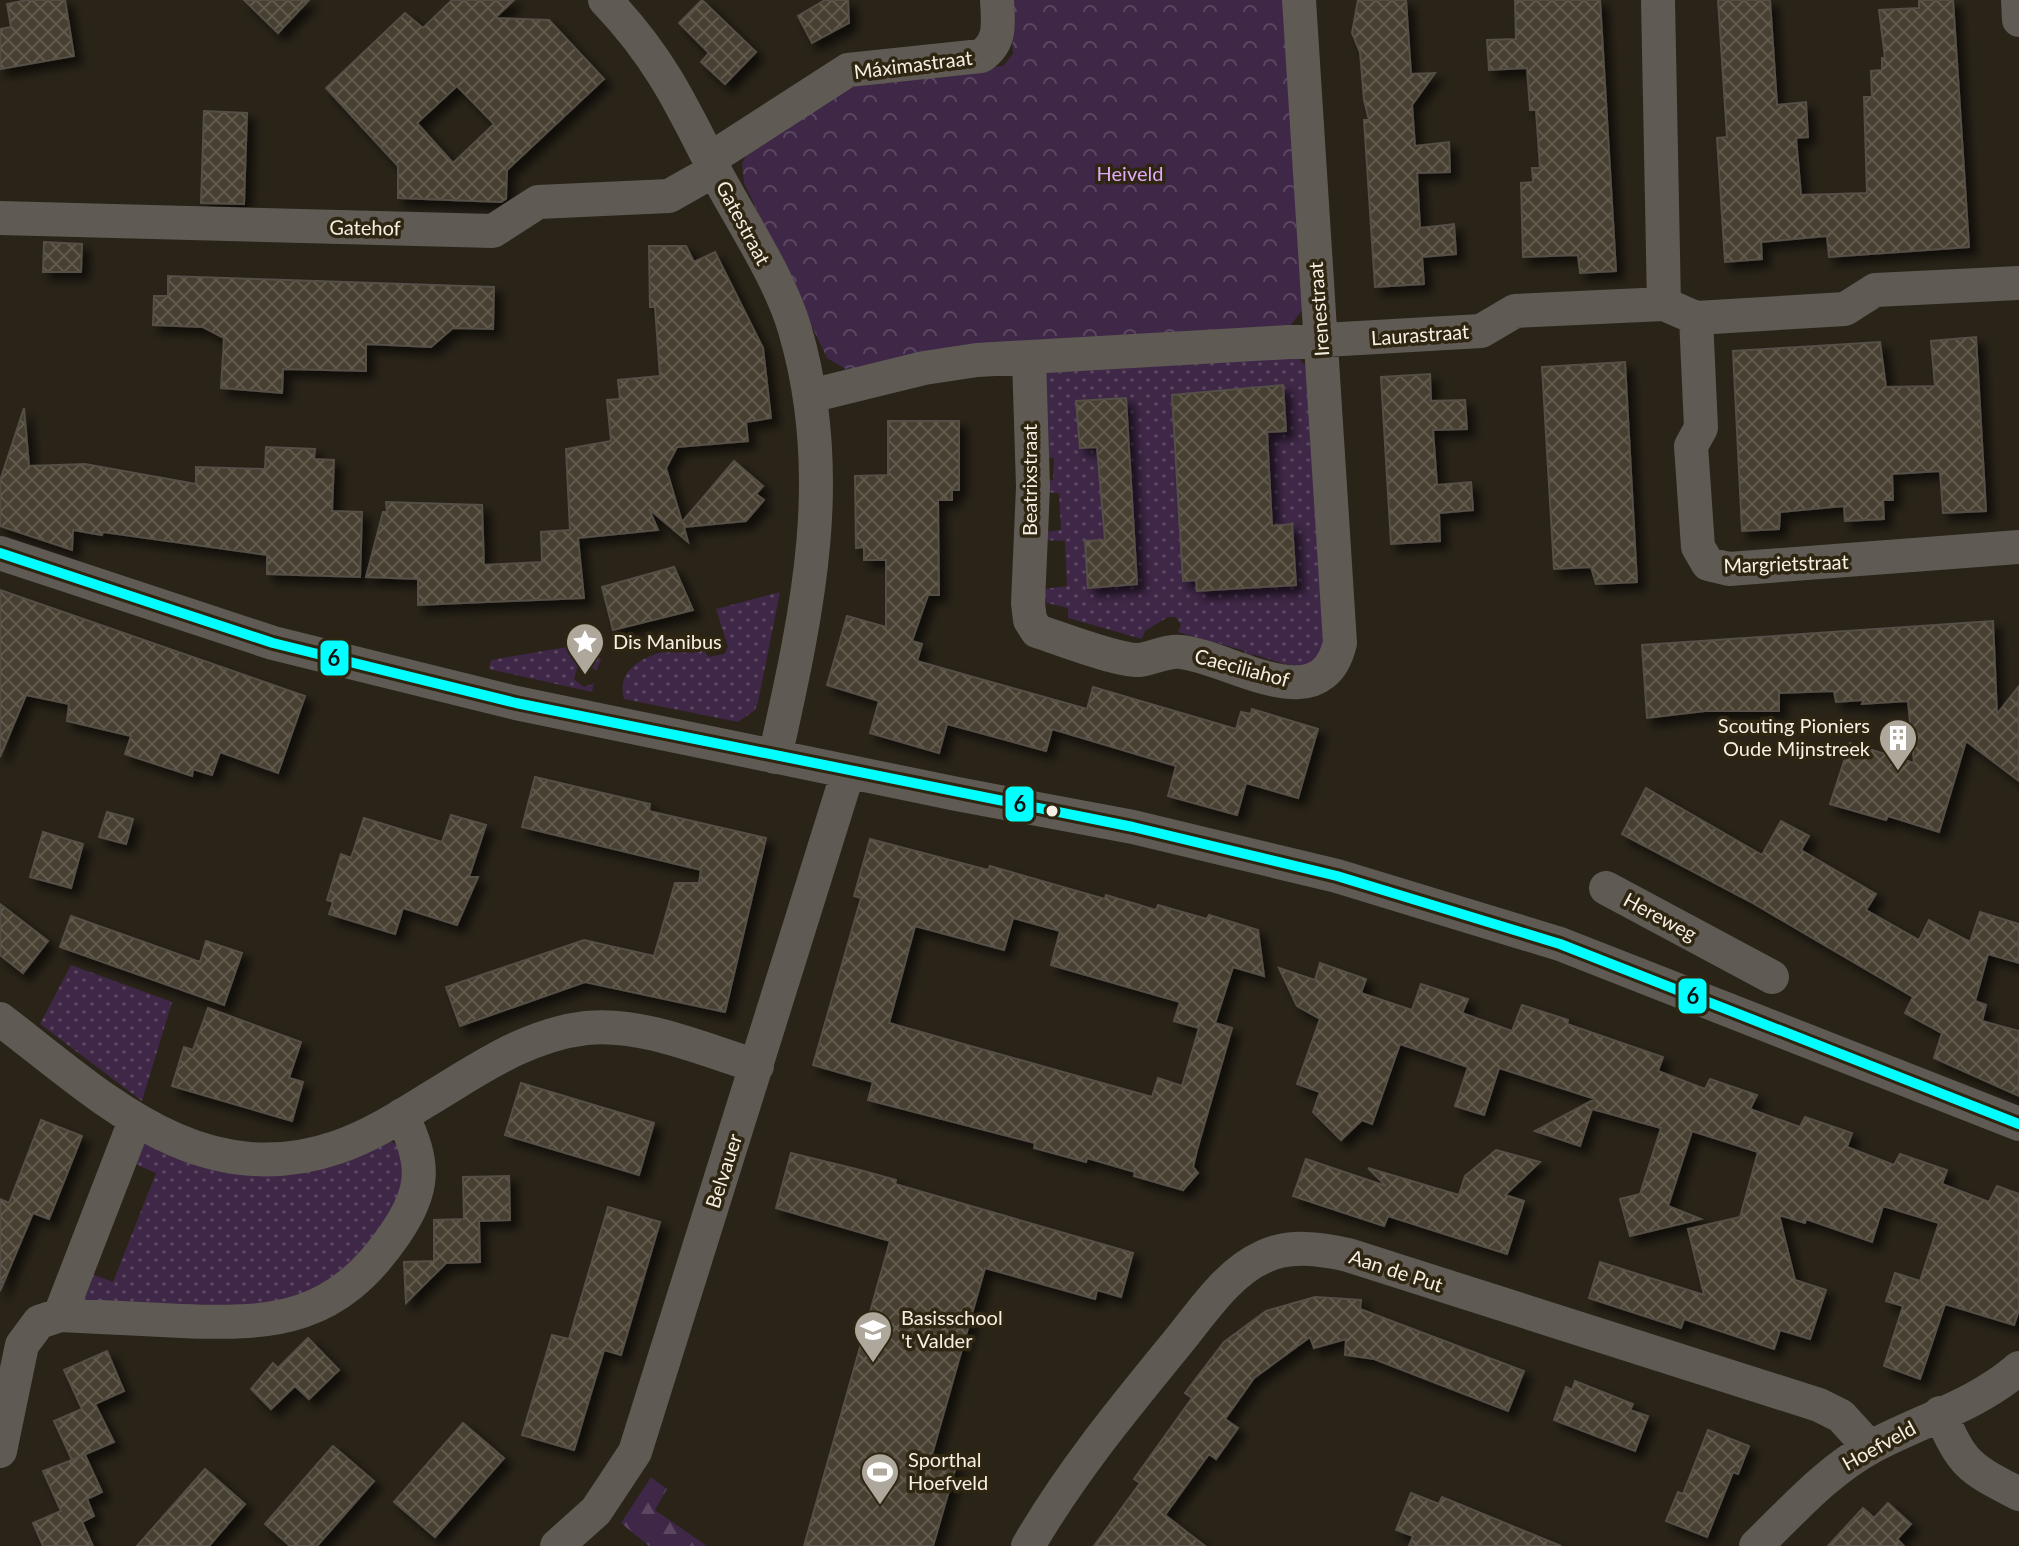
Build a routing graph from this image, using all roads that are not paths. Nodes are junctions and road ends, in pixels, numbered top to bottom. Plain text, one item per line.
1 (605, 0) edge
2 (997, 0) edge
3 (1299, 0) edge
4 (1658, 0) edge
5 (2018, 0) edge
6 (2019, 20) edge
7 (712, 164) junction
8 (0, 218) edge
9 (2019, 283) edge
10 (1664, 304) junction
11 (1696, 318) junction
12 (1321, 342) junction
13 (1029, 358) junction
14 (810, 396) junction
15 (2019, 547) edge
16 (0, 553) edge
17 (1028, 603) joint
18 (1339, 619) joint
19 (775, 757) junction
20 (848, 772) junction
21 (1606, 888) dead end
22 (1713, 945) junction
23 (1772, 977) dead end
24 (1693, 993) junction
25 (0, 1019) edge
26 (757, 1066) junction
27 (402, 1115) junction
28 (135, 1121) junction
29 (2019, 1124) edge
30 (60, 1315) junction
31 (2019, 1368) edge
32 (1940, 1413) junction
33 (1870, 1448) junction
34 (0, 1451) edge
35 (2019, 1494) edge
36 (557, 1546) edge
37 (1028, 1546) edge
38 (1756, 1546) edge

1 - 7 street, Gatestraat
2 - 7 street, Máximastraat
3 - 12 street, Irenestraat
4 - 10 street
5 - 6 street
7 - 8 street, Gatehof
7 - 14 street, Gatestraat
9 - 11 street, Laurastraat
10 - 11 street, Laurastraat
10 - 12 street, Laurastraat
11 - 15 street, Margrietstraat
12 - 13 street, Laurastraat
12 - 18 street, Irenestraat
13 - 14 street, Laurastraat
13 - 17 street, Beatrixstraat
14 - 19 street, Gatestraat
16 - 19 street
17 - 18 street, Caeciliahof
19 - 20 street
20 - 24 street
20 - 26 street, Belvauer
21 - 22 street, Hereweg
22 - 23 street, Hereweg
22 - 24 street, Hereweg
24 - 29 street
25 - 28 street
26 - 27 street
26 - 36 street, Belvauer
27 - 28 street
27 - 30 street
28 - 30 street
30 - 34 street
31 - 32 street, Hoefveld
32 - 33 street, Hoefveld
32 - 35 street
33 - 37 street, Aan de Put
33 - 38 street, Hoefveld

